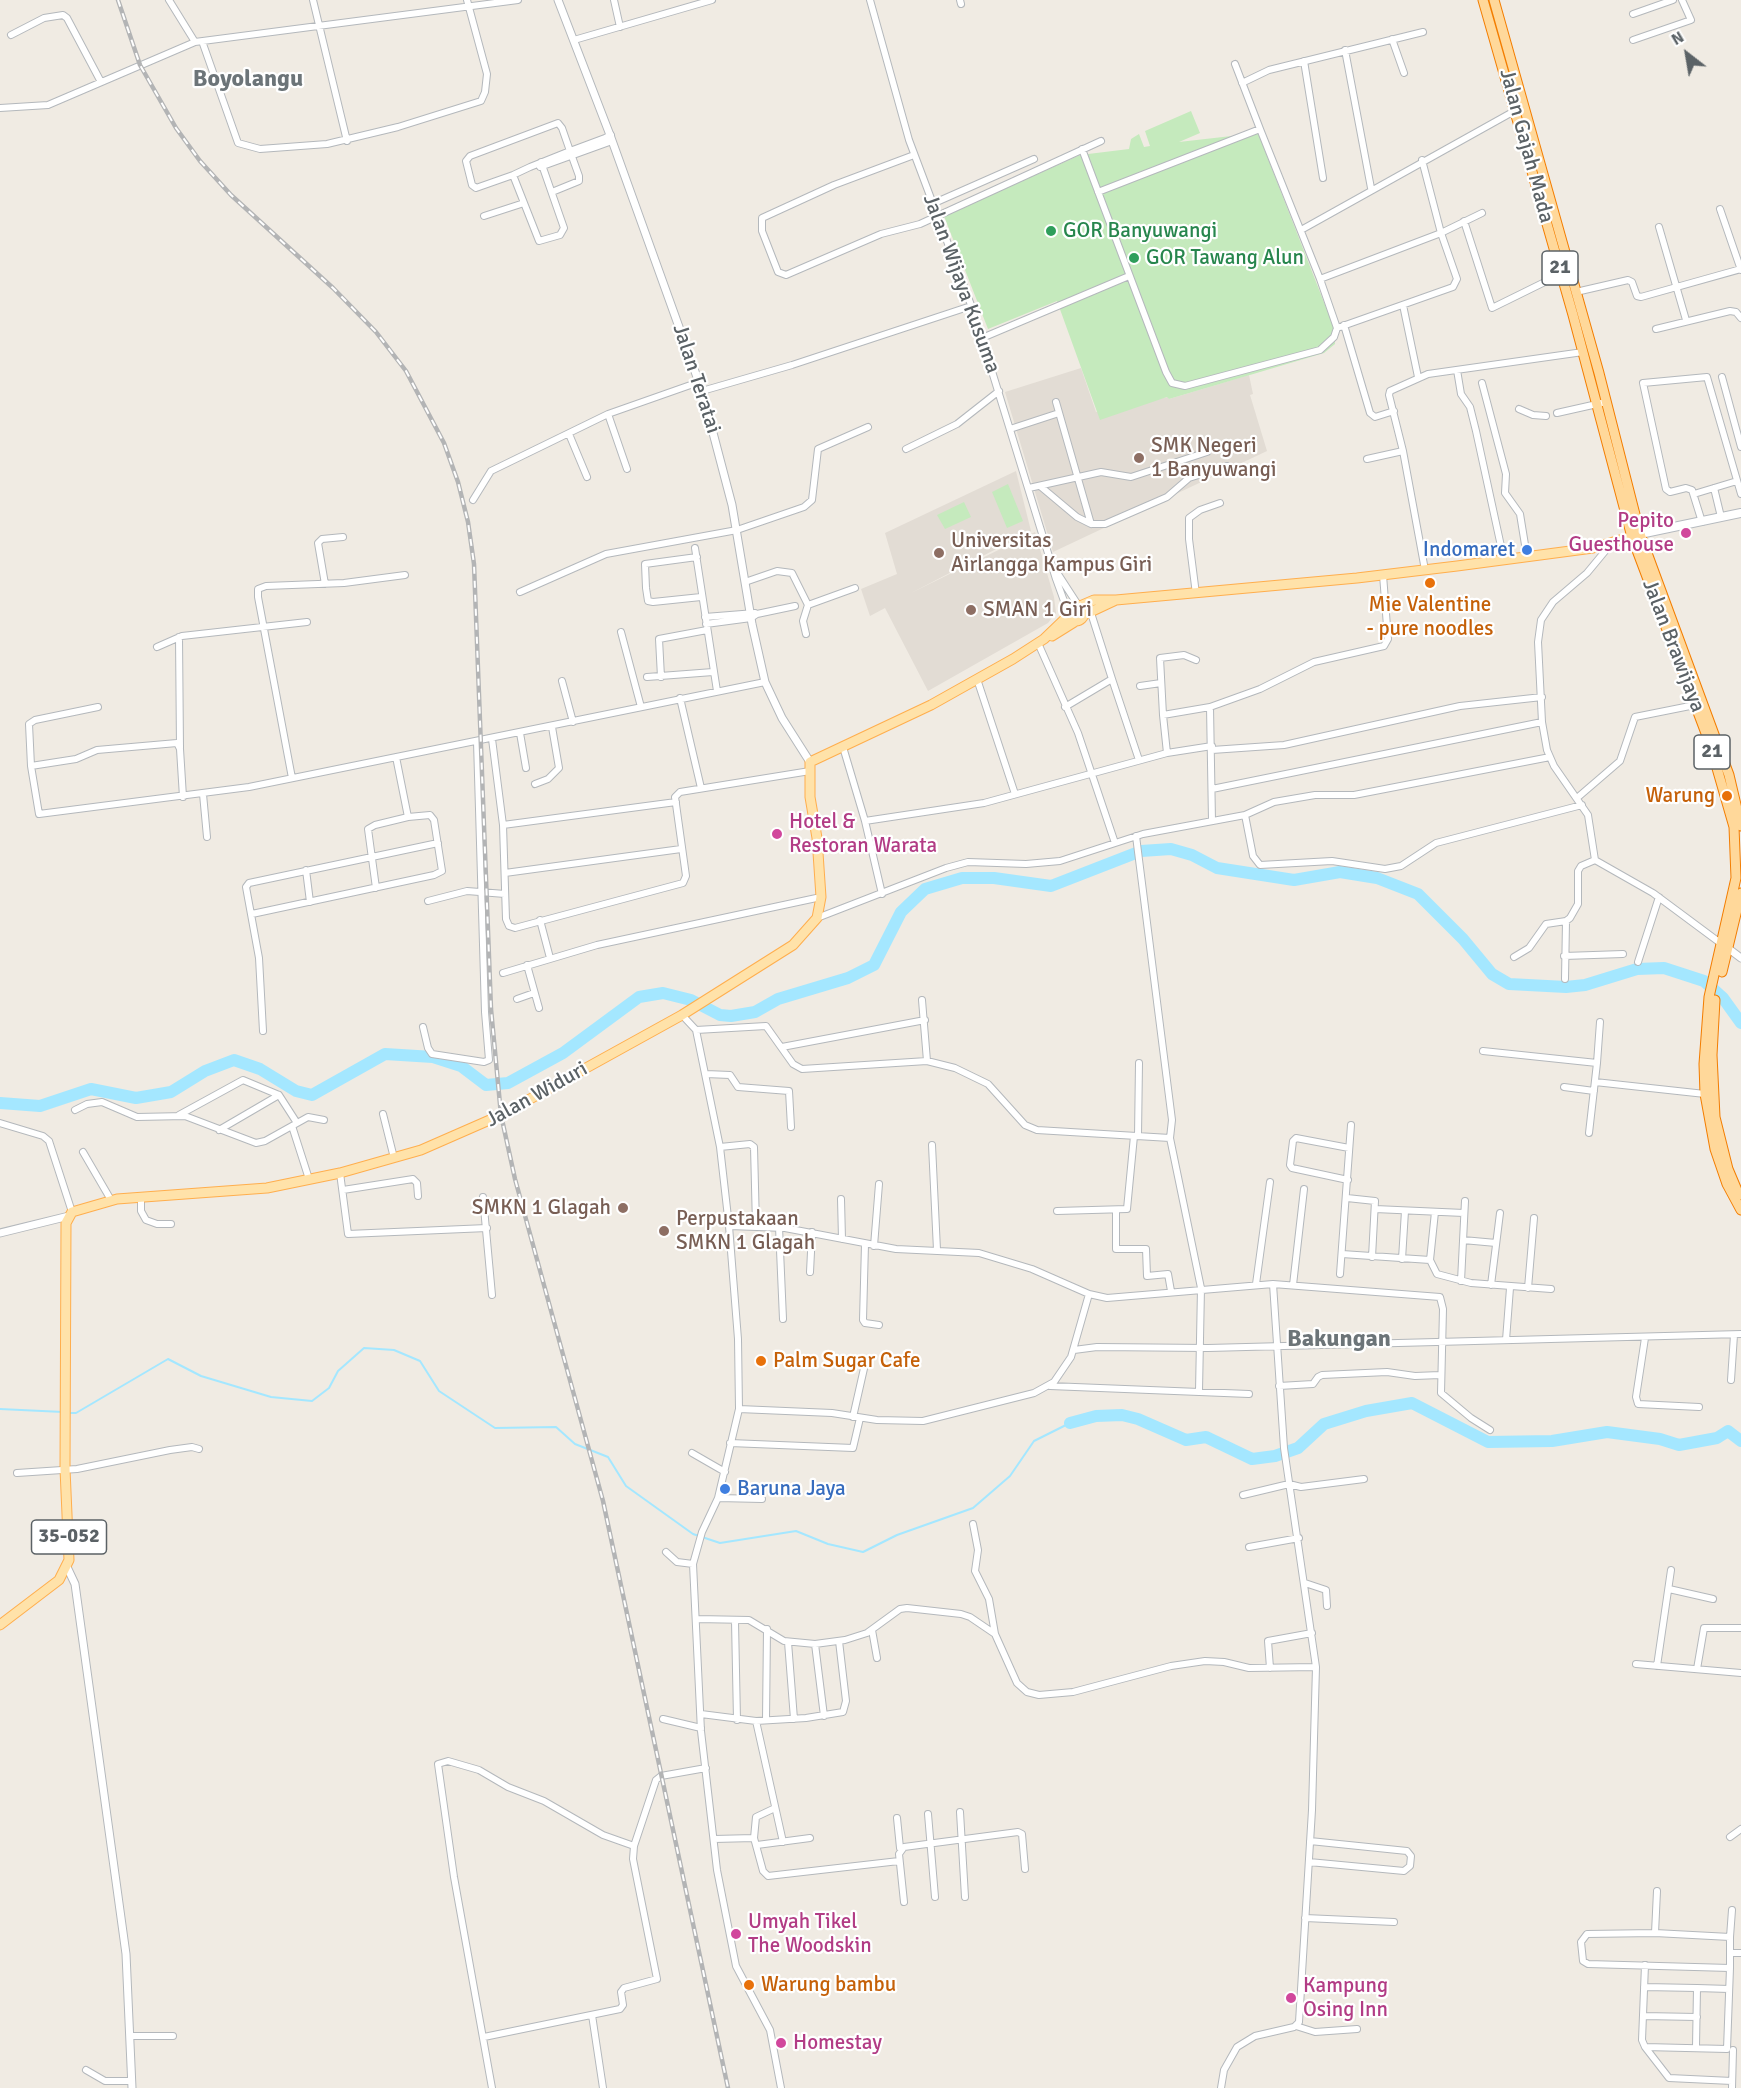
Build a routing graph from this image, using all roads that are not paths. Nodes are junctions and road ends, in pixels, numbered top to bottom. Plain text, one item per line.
1 (169, 0) edge
2 (313, 0) edge
3 (518, 0) edge
4 (558, 0) edge
5 (614, 0) edge
6 (712, 0) edge
7 (870, 0) edge
8 (1483, 0) edge
9 (1673, 0) edge
10 (1682, 0) edge
11 (1495, 1) edge
12 (467, 3) edge
13 (696, 3) edge
14 (1633, 14) dead end
15 (319, 26) junction
16 (620, 27) junction
17 (1423, 32) dead end
18 (11, 35) dead end
19 (1392, 39) junction
20 (574, 40) junction
21 (1633, 40) dead end
22 (199, 41) junction
23 (1345, 50) junction
24 (1304, 61) junction
25 (1235, 64) dead end
26 (1404, 74) dead end
27 (101, 82) junction
28 (1242, 83) junction
29 (0, 108) edge
30 (1520, 108) junction
31 (1260, 129) junction
32 (611, 138) junction
33 (347, 141) junction
34 (1101, 141) dead end
35 (1082, 149) junction
36 (571, 154) junction
37 (914, 155) junction
38 (1034, 159) dead end
39 (1422, 160) junction
40 (542, 164) junction
41 (513, 175) junction
42 (1323, 178) dead end
43 (1371, 188) junction
44 (552, 192) junction
45 (1098, 192) junction
46 (524, 202) junction
47 (932, 204) junction
48 (1720, 209) dead end
49 (1482, 213) dead end
50 (936, 215) junction
51 (484, 216) dead end
52 (1464, 221) junction
53 (1659, 227) dead end
54 (1301, 230) junction
55 (1441, 233) junction
56 (1741, 270) edge
57 (1562, 274) junction
58 (1129, 276) junction
59 (1320, 279) junction
60 (1678, 285) junction
61 (1576, 292) junction
62 (1402, 305) junction
63 (971, 306) junction
64 (1741, 318) edge
65 (1686, 320) junction
66 (1344, 325) junction
67 (1337, 328) junction
68 (1581, 328) junction
69 (1656, 329) dead end
70 (982, 338) junction
71 (1583, 352) junction
72 (1458, 370) junction
73 (1418, 377) junction
74 (1722, 377) dead end
75 (699, 382) junction
76 (1482, 383) dead end
77 (702, 391) junction
78 (999, 391) junction
79 (1056, 402) dead end
80 (1602, 403) junction
81 (1519, 409) dead end
82 (1394, 411) junction
83 (1059, 413) junction
84 (1557, 413) dead end
85 (608, 414) junction
86 (1546, 416) dead end
87 (868, 428) dead end
88 (1010, 429) junction
89 (569, 434) junction
90 (1741, 447) edge
91 (906, 449) dead end
92 (1403, 451) junction
93 (1207, 452) dead end
94 (1368, 459) dead end
95 (1227, 466) dead end
96 (627, 469) dead end
97 (587, 477) dead end
98 (1079, 477) junction
99 (1737, 481) junction
100 (1040, 486) junction
101 (1029, 488) junction
102 (1714, 488) junction
103 (1695, 494) junction
104 (1741, 494) edge
105 (473, 500) dead end
106 (1220, 503) dead end
107 (1741, 513) edge
108 (1721, 517) junction
109 (1702, 522) junction
110 (1091, 524) junction
111 (737, 530) junction
112 (1636, 535) junction
113 (343, 537) dead end
114 (1611, 544) junction
115 (695, 548) dead end
116 (697, 557) junction
117 (1527, 557) junction
118 (1504, 560) junction
119 (1054, 568) junction
120 (1425, 570) junction
121 (405, 575) dead end
122 (1383, 575) junction
123 (745, 582) junction
124 (325, 584) junction
125 (855, 588) dead end
126 (520, 592) dead end
127 (1196, 594) junction
128 (702, 597) junction
129 (808, 605) junction
130 (795, 606) dead end
131 (1078, 612) junction
132 (752, 615) junction
133 (307, 622) dead end
134 (706, 624) junction
135 (263, 627) junction
136 (621, 632) dead end
137 (807, 634) dead end
138 (178, 637) junction
139 (1041, 641) junction
140 (157, 647) dead end
141 (1680, 656) junction
142 (1196, 660) dead end
143 (713, 672) junction
144 (647, 677) dead end
145 (661, 677) junction
146 (977, 679) junction
147 (1112, 679) junction
148 (562, 681) dead end
149 (765, 682) junction
150 (1161, 683) junction
151 (1140, 686) dead end
152 (717, 691) junction
153 (1542, 697) junction
154 (680, 698) junction
155 (1695, 705) junction
156 (98, 707) dead end
157 (641, 707) junction
158 (1065, 707) junction
159 (1210, 707) junction
160 (1163, 715) junction
161 (573, 722) junction
162 (1542, 722) junction
163 (552, 727) junction
164 (520, 733) junction
165 (492, 739) junction
166 (477, 742) junction
167 (843, 747) junction
168 (1212, 748) junction
169 (180, 749) junction
170 (1167, 753) junction
171 (396, 757) junction
172 (1550, 757) junction
173 (1139, 760) junction
174 (31, 766) junction
175 (810, 767) junction
176 (526, 768) dead end
177 (1091, 772) junction
178 (292, 778) junction
179 (535, 784) dead end
180 (700, 788) junction
181 (1212, 789) junction
182 (203, 794) junction
183 (1015, 794) junction
184 (183, 797) junction
185 (1577, 798) junction
186 (676, 802) junction
187 (1582, 805) junction
188 (1245, 815) junction
189 (408, 817) junction
190 (865, 821) junction
191 (1212, 821) junction
192 (503, 825) junction
193 (1741, 826) edge
194 (207, 837) dead end
195 (1137, 840) junction
196 (438, 843) junction
197 (1115, 843) junction
198 (681, 849) junction
199 (371, 857) junction
200 (1595, 860) junction
201 (306, 870) junction
202 (505, 873) junction
203 (376, 888) junction
204 (482, 892) junction
205 (1741, 893) edge
206 (505, 894) junction
207 (882, 894) junction
208 (821, 897) junction
209 (1659, 897) junction
210 (428, 901) dead end
211 (310, 902) junction
212 (252, 914) junction
213 (817, 918) junction
214 (540, 920) junction
215 (1566, 921) junction
216 (1726, 947) junction
217 (1623, 954) dead end
218 (1564, 956) junction
219 (1514, 957) dead end
220 (550, 958) junction
221 (1741, 958) edge
222 (1638, 962) dead end
223 (527, 965) junction
224 (503, 973) dead end
225 (1565, 979) dead end
226 (534, 993) junction
227 (1712, 998) junction
228 (517, 999) dead end
229 (922, 1000) dead end
230 (539, 1008) dead end
231 (684, 1014) junction
232 (925, 1020) junction
233 (1600, 1022) dead end
234 (423, 1027) dead end
235 (696, 1030) junction
236 (263, 1031) dead end
237 (782, 1047) junction
238 (1484, 1051) dead end
239 (927, 1061) junction
240 (1138, 1063) dead end
241 (1597, 1063) junction
242 (706, 1074) junction
243 (1595, 1082) junction
244 (1564, 1087) dead end
245 (1594, 1091) junction
246 (1705, 1094) junction
247 (279, 1095) junction
248 (75, 1110) dead end
249 (383, 1114) dead end
250 (178, 1116) junction
251 (324, 1120) dead end
252 (0, 1123) edge
253 (294, 1125) junction
254 (1351, 1125) dead end
255 (790, 1127) dead end
256 (219, 1130) junction
257 (1589, 1133) dead end
258 (1136, 1136) junction
259 (1170, 1138) junction
260 (932, 1146) dead end
261 (720, 1147) junction
262 (1349, 1148) junction
263 (82, 1152) dead end
264 (394, 1158) junction
265 (340, 1176) junction
266 (309, 1179) junction
267 (1348, 1180) junction
268 (1270, 1182) dead end
269 (879, 1184) dead end
270 (343, 1189) junction
271 (1304, 1189) dead end
272 (418, 1196) dead end
273 (483, 1197) dead end
274 (1347, 1198) junction
275 (1741, 1198) edge
276 (841, 1199) dead end
277 (141, 1200) junction
278 (107, 1201) junction
279 (1465, 1201) dead end
280 (1375, 1209) junction
281 (1741, 1210) edge
282 (1057, 1211) dead end
283 (1116, 1211) junction
284 (1405, 1211) junction
285 (1436, 1212) junction
286 (1464, 1213) junction
287 (70, 1214) junction
288 (1500, 1214) dead end
289 (1534, 1218) dead end
290 (171, 1224) dead end
291 (729, 1226) junction
292 (756, 1226) junction
293 (779, 1227) junction
294 (487, 1228) junction
295 (812, 1232) junction
296 (0, 1233) edge
297 (842, 1239) junction
298 (1463, 1240) junction
299 (1496, 1243) junction
300 (865, 1244) junction
301 (874, 1246) junction
302 (937, 1250) junction
303 (1342, 1254) junction
304 (1372, 1257) junction
305 (1402, 1258) junction
306 (1430, 1260) junction
307 (810, 1272) dead end
308 (1341, 1274) dead end
309 (1461, 1281) junction
310 (1256, 1284) junction
311 (1273, 1284) junction
312 (1293, 1285) junction
313 (1491, 1285) junction
314 (1201, 1288) junction
315 (1510, 1288) junction
316 (1528, 1288) junction
317 (1551, 1289) dead end
318 (1171, 1291) junction
319 (1089, 1294) junction
320 (492, 1295) dead end
321 (783, 1319) dead end
322 (879, 1325) dead end
323 (1737, 1335) edge
324 (1646, 1338) junction
325 (1506, 1340) junction
326 (1442, 1341) junction
327 (1276, 1346) junction
328 (1201, 1347) junction
329 (1074, 1350) junction
330 (865, 1364) dead end
331 (1440, 1375) junction
332 (1731, 1380) dead end
333 (1050, 1386) junction
334 (1279, 1386) junction
335 (1199, 1391) junction
336 (1249, 1394) dead end
337 (1699, 1407) dead end
338 (739, 1409) junction
339 (856, 1418) junction
340 (1490, 1430) dead end
341 (730, 1443) junction
342 (199, 1449) dead end
343 (692, 1453) dead end
344 (65, 1469) junction
345 (724, 1472) junction
346 (17, 1473) dead end
347 (1364, 1479) dead end
348 (1289, 1484) junction
349 (1243, 1495) dead end
350 (718, 1498) junction
351 (762, 1499) dead end
352 (973, 1524) dead end
353 (1299, 1538) junction
354 (1249, 1546) dead end
355 (666, 1552) dead end
356 (693, 1564) junction
357 (67, 1567) junction
358 (1671, 1570) dead end
359 (1305, 1583) junction
360 (1669, 1589) junction
361 (1713, 1599) dead end
362 (1327, 1606) dead end
363 (698, 1619) junction
364 (735, 1621) junction
365 (0, 1626) edge
366 (1741, 1628) edge
367 (767, 1629) junction
368 (872, 1630) junction
369 (1312, 1633) junction
370 (995, 1634) junction
371 (839, 1641) junction
372 (789, 1642) junction
373 (815, 1644) junction
374 (877, 1658) dead end
375 (1636, 1664) dead end
376 (1658, 1666) junction
377 (1316, 1667) junction
378 (1270, 1668) junction
379 (1697, 1669) junction
380 (1741, 1672) edge
381 (701, 1714) junction
382 (824, 1716) junction
383 (663, 1719) dead end
384 (794, 1719) junction
385 (737, 1720) junction
386 (766, 1720) junction
387 (756, 1721) junction
388 (701, 1728) junction
389 (706, 1768) junction
390 (775, 1808) junction
391 (960, 1812) dead end
392 (928, 1814) dead end
393 (897, 1818) dead end
394 (1741, 1829) edge
395 (754, 1838) junction
396 (810, 1838) dead end
397 (1730, 1838) dead end
398 (714, 1839) junction
399 (961, 1840) junction
400 (1310, 1841) junction
401 (783, 1842) junction
402 (931, 1844) junction
403 (757, 1845) junction
404 (634, 1846) junction
405 (900, 1848) junction
406 (899, 1861) junction
407 (1309, 1862) junction
408 (1025, 1869) dead end
409 (1657, 1891) dead end
410 (935, 1897) dead end
411 (965, 1897) dead end
412 (904, 1902) dead end
413 (1732, 1910) dead end
414 (1305, 1918) junction
415 (1394, 1922) dead end
416 (1655, 1933) junction
417 (1730, 1937) junction
418 (1730, 1953) junction
419 (1741, 1953) edge
420 (1645, 1965) junction
421 (1730, 1968) junction
422 (1644, 1987) junction
423 (1697, 1988) junction
424 (1729, 1989) junction
425 (592, 2015) junction
426 (1642, 2016) junction
427 (1697, 2017) junction
428 (1296, 2026) junction
429 (1357, 2029) dead end
430 (131, 2036) junction
431 (173, 2036) dead end
432 (484, 2037) junction
433 (1645, 2047) junction
434 (1696, 2047) junction
435 (1730, 2050) junction
436 (1741, 2051) edge
437 (86, 2070) dead end
438 (132, 2084) edge
439 (1732, 2084) edge
440 (492, 2088) edge
441 (603, 2088) edge
442 (781, 2088) edge
443 (1221, 2088) edge

1 - 22 street
2 - 15 street
3 - 12 street
4 - 20 street, Jalan Teratai
5 - 16 street
6 - 13 street
7 - 37 street, Jalan Wijaya Kusuma
8 - 30 highway, Jalan Gajah Mada / 21
9 - 14 street
10 - 21 street
11 - 30 highway, 21
12 - 15 street
12 - 33 street
13 - 16 street
15 - 22 street
15 - 33 street
16 - 20 street
17 - 19 street
18 - 27 street
19 - 23 street
19 - 26 street
20 - 32 street, Jalan Teratai
22 - 27 street
22 - 33 street
23 - 24 street
23 - 43 street
24 - 28 street
24 - 42 street
25 - 28 street
27 - 29 street
28 - 31 street
30 - 39 street
30 - 57 highway, Jalan Gajah Mada / 21
30 - 61 highway, 21
31 - 45 street
31 - 54 street
32 - 36 street
32 - 75 street, Jalan Teratai
34 - 35 street
35 - 45 street
35 - 50 street
36 - 40 street
36 - 41 street
36 - 44 street
37 - 47 street, Jalan Wijaya Kusuma
37 - 50 street
38 - 47 street
39 - 43 street
39 - 55 street
40 - 41 street
40 - 44 street
41 - 46 street
43 - 54 street
44 - 46 street
45 - 58 street
46 - 51 street
47 - 50 street, Jalan Wijaya Kusuma
48 - 56 street
49 - 52 street
50 - 63 street, Jalan Wijaya Kusuma
52 - 55 street
52 - 57 street
53 - 60 street
54 - 59 street
55 - 59 street
55 - 62 street
56 - 60 street
57 - 68 highway, Jalan Gajah Mada / 21
58 - 67 street
58 - 70 street
59 - 67 street
60 - 61 street
60 - 65 street
61 - 68 highway, 21
62 - 66 street
62 - 73 street
63 - 70 street, Jalan Wijaya Kusuma
63 - 77 street
64 - 65 street
65 - 69 street
66 - 67 street
66 - 82 street
68 - 71 highway, Jalan Gajah Mada / 21
68 - 80 highway, 21
70 - 78 street, Jalan Wijaya Kusuma
71 - 72 street
71 - 80 highway, Jalan Gajah Mada / 21
72 - 73 street
72 - 118 street
73 - 82 street
74 - 90 street
75 - 77 street, Jalan Teratai
75 - 85 street
76 - 117 street
77 - 111 street, Jalan Teratai
78 - 88 street, Jalan Wijaya Kusuma
78 - 91 street
79 - 83 street
80 - 84 street
80 - 112 highway, Jalan Gajah Mada / 21
80 - 112 highway, Jalan Brawijaya / 21
81 - 86 street
82 - 92 street
83 - 88 street
83 - 98 street
85 - 89 street
85 - 96 street
87 - 111 street
88 - 101 street, Jalan Wijaya Kusuma
89 - 97 street
89 - 105 street
92 - 94 street
92 - 120 street
93 - 98 street
95 - 110 street
98 - 100 street
98 - 110 street
99 - 102 street
99 - 103 street
99 - 104 street
100 - 101 street
100 - 110 street
101 - 119 street, Jalan Wijaya Kusuma
102 - 103 street
102 - 108 street
103 - 109 street
106 - 127 street
107 - 108 main road
108 - 109 main road
109 - 112 main road
111 - 123 street, Jalan Teratai
111 - 126 street
112 - 114 main road
112 - 141 highway, Jalan Brawijaya / 21
113 - 124 street
114 - 117 main road
114 - 153 street
115 - 116 street
116 - 128 street
116 - 128 street
117 - 118 main road
118 - 120 main road
119 - 131 street, Jalan Wijaya Kusuma
119 - 131 street
120 - 122 main road
121 - 124 street
122 - 127 main road
122 - 159 street
123 - 129 street
123 - 132 street, Jalan Teratai
124 - 135 street
125 - 129 street
127 - 131 main road
128 - 134 street
129 - 137 street
130 - 132 street
131 - 139 main road
131 - 147 street, Jalan Wijaya Kusuma
132 - 134 street
132 - 149 street, Jalan Teratai
133 - 135 street
134 - 143 street
134 - 145 street
135 - 138 street
135 - 178 street
136 - 157 street
138 - 140 street
138 - 169 street
139 - 146 main road
139 - 158 street
141 - 155 highway, Jalan Brawijaya / 21
141 - 193 highway, Jalan Brawijaya / 21
142 - 150 street
143 - 145 street
143 - 152 street
144 - 145 street
146 - 167 main road
146 - 183 street
147 - 158 street
147 - 173 street, Jalan Wijaya Kusuma
148 - 161 street
149 - 152 street
149 - 175 street, Jalan Teratai
150 - 151 street
150 - 160 street
152 - 154 street
153 - 162 street
153 - 168 street
154 - 157 street
154 - 180 street
155 - 185 street
155 - 216 highway, Jalan Brawijaya / 21
156 - 174 street
157 - 161 street
158 - 177 street
159 - 160 street
159 - 168 street
160 - 170 street
161 - 163 street
162 - 172 street
162 - 181 street
163 - 164 street
163 - 179 street
164 - 165 street
164 - 176 street
165 - 166 street
165 - 192 street
166 - 171 street
166 - 204 street
167 - 175 main road
167 - 190 street
168 - 170 street
168 - 181 street
169 - 174 street
169 - 184 street
170 - 173 street
171 - 178 street
171 - 189 street
172 - 185 street
172 - 188 street
173 - 177 street
174 - 184 street
175 - 180 street
175 - 208 main road
177 - 183 street
177 - 197 street
178 - 182 street
180 - 186 street
181 - 191 street
182 - 184 street
182 - 194 street
183 - 190 street
185 - 187 street
186 - 192 street
186 - 198 street
187 - 188 street
187 - 200 street
188 - 191 street
189 - 196 street
189 - 199 street
190 - 207 street
191 - 195 street
192 - 202 street
195 - 197 street
195 - 259 street
196 - 199 street
196 - 203 street
197 - 207 street
198 - 202 street
198 - 214 street
199 - 201 street
199 - 203 street
200 - 209 street
200 - 215 street
201 - 211 street
201 - 212 street
202 - 206 street
203 - 211 street
204 - 206 street
204 - 210 street
204 - 234 street
205 - 216 highway, Jalan Brawijaya / 21
206 - 214 street
207 - 213 street
208 - 213 main road
208 - 220 street
209 - 216 street
209 - 222 street
211 - 212 street
212 - 236 street
213 - 231 main road, Jalan Widuri
214 - 220 street
215 - 218 street
215 - 219 street
216 - 221 street
216 - 227 highway, Jalan Brawijaya / 21
217 - 218 street
218 - 225 street
220 - 223 street
223 - 224 street
223 - 226 street
226 - 228 street
226 - 230 street
227 - 246 highway, Jalan Brawijaya / 21
227 - 275 highway, Jalan Brawijaya / 21
229 - 232 street
231 - 235 street
231 - 264 main road, Jalan Widuri
232 - 237 street
232 - 239 street
233 - 241 street
235 - 237 street
235 - 242 street
237 - 239 street
238 - 241 street
239 - 258 street
240 - 258 street
241 - 243 street
242 - 255 street
242 - 261 street
243 - 245 street
243 - 246 street
244 - 245 street
245 - 257 street
246 - 281 highway, Jalan Brawijaya / 21
247 - 250 street
247 - 253 street
247 - 256 street
248 - 250 street
249 - 264 street
250 - 256 street
251 - 253 street
252 - 287 street
253 - 256 street
253 - 266 street
254 - 262 street
258 - 259 street
258 - 283 street
259 - 314 street
260 - 302 street
261 - 291 street
261 - 292 street
262 - 267 street
262 - 267 street
263 - 278 street
264 - 265 main road, Jalan Widuri
265 - 266 main road, Jalan Widuri
265 - 270 street
266 - 277 main road, Jalan Widuri
267 - 274 street
268 - 310 street
269 - 301 street
270 - 272 street
270 - 294 street
271 - 312 street
273 - 294 street
274 - 280 street
274 - 303 street
276 - 297 street
277 - 278 main road, Jalan Widuri
277 - 290 street
278 - 287 main road, Jalan Widuri
279 - 286 street
280 - 284 street
280 - 304 street
282 - 283 street
283 - 318 street
284 - 285 street
284 - 305 street
285 - 286 street
285 - 306 street
286 - 298 street
287 - 296 street
287 - 344 main road, 35-052
288 - 299 street
289 - 316 street
291 - 292 street
291 - 338 street
292 - 293 street
293 - 295 street
293 - 321 street
294 - 320 street
295 - 297 street
295 - 307 street
297 - 300 street
298 - 299 street
298 - 309 street
299 - 313 street
300 - 301 street
300 - 322 street
301 - 302 street
302 - 319 street
303 - 304 street
303 - 308 street
304 - 305 street
305 - 306 street
306 - 309 street
309 - 313 street
310 - 311 street
310 - 314 street
311 - 312 street
311 - 327 street
312 - 326 street
313 - 315 street
314 - 318 street
314 - 328 street
315 - 316 street
315 - 325 street
316 - 317 street
318 - 319 street
319 - 329 street
323 - 324 street
323 - 332 street
324 - 325 street
324 - 337 street
325 - 326 street
326 - 327 street
326 - 331 street
327 - 328 street
327 - 334 street
328 - 329 street
328 - 335 street
329 - 333 street
330 - 339 street
331 - 334 street
331 - 340 street
333 - 335 street
333 - 339 street
334 - 348 street
335 - 336 street
338 - 339 street
338 - 341 street
339 - 341 street
341 - 345 street
342 - 344 street
343 - 345 street
344 - 346 street
344 - 357 main road, 35-052
345 - 350 street
347 - 348 street
348 - 349 street
348 - 353 street
350 - 351 street
350 - 356 street
352 - 370 street
353 - 354 street
353 - 359 street
355 - 356 street
356 - 363 street
357 - 365 main road, 35-052
357 - 430 street
358 - 360 street
359 - 362 street
359 - 369 street
360 - 361 street
360 - 376 street
363 - 364 street
363 - 381 street
364 - 367 street
364 - 385 street
366 - 379 street
367 - 372 street
367 - 386 street
368 - 370 street
368 - 371 street
368 - 374 street
369 - 377 street
369 - 378 street
370 - 378 street
371 - 373 street
371 - 382 street
372 - 373 street
372 - 384 street
373 - 382 street
375 - 376 street
376 - 379 street
377 - 378 street
377 - 400 street
379 - 380 street
381 - 385 street
381 - 388 street
382 - 384 street
383 - 388 street
384 - 386 street
385 - 387 street
386 - 387 street
387 - 390 street
388 - 389 street
389 - 398 street
389 - 404 street
390 - 395 street
390 - 401 street
391 - 399 street
392 - 402 street
393 - 405 street
394 - 397 street
395 - 398 street
395 - 403 street
396 - 401 street
398 - 442 street
399 - 402 street
399 - 408 street
399 - 411 street
400 - 407 street
400 - 407 street
401 - 403 street
402 - 405 street
402 - 410 street
403 - 406 street
404 - 425 street
404 - 432 street
405 - 406 street
406 - 412 street
407 - 414 street
409 - 416 street
413 - 417 street
414 - 415 street
414 - 428 street
416 - 417 street
416 - 420 street
417 - 418 street
418 - 419 street
418 - 421 street
420 - 421 street
420 - 422 street
421 - 424 street
422 - 423 street
422 - 426 street
423 - 424 street
423 - 427 street
424 - 435 street
425 - 432 street
425 - 441 street
426 - 427 street
426 - 433 street
427 - 434 street
428 - 429 street
428 - 443 street
430 - 431 street
430 - 438 street
432 - 440 street
433 - 434 street
433 - 439 street
434 - 435 street
435 - 436 street
435 - 439 street
437 - 438 street

